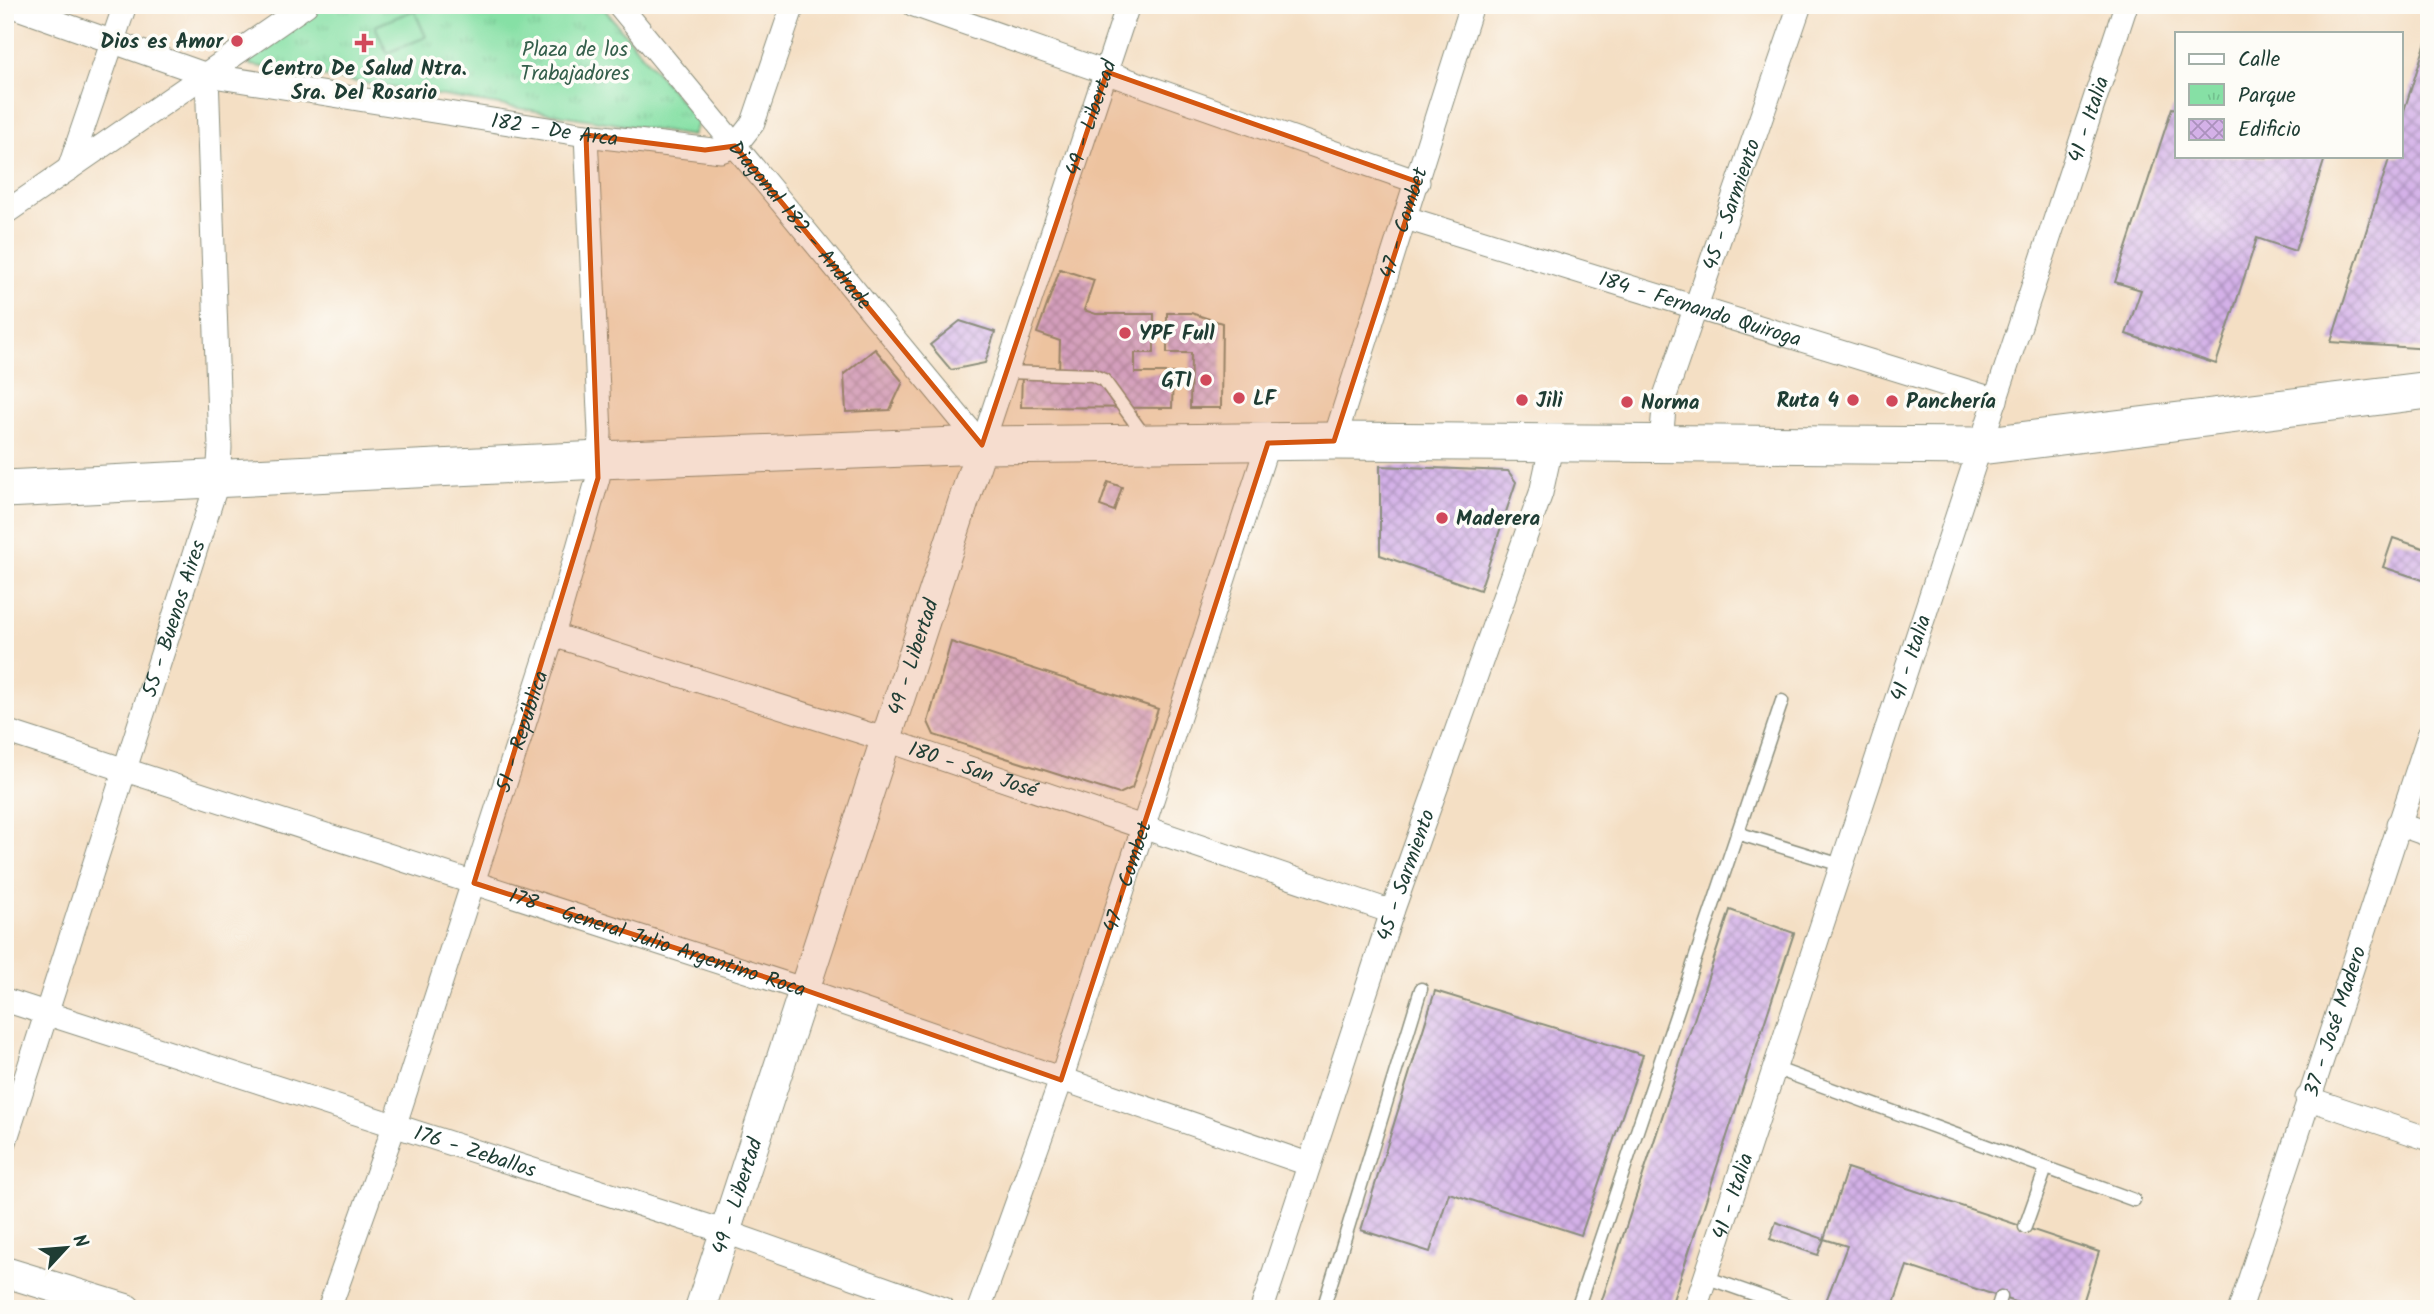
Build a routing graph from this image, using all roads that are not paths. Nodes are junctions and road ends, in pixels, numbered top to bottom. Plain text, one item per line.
1 (9, 5) edge
2 (125, 5) edge
3 (306, 5) edge
4 (619, 5) edge
5 (793, 5) edge
6 (914, 5) edge
7 (1128, 5) edge
8 (1472, 5) edge
9 (2126, 5) edge
10 (1797, 6) edge
11 (113, 44) junction
12 (1107, 72) junction
13 (207, 75) junction
14 (586, 135) junction
15 (734, 146) junction
16 (69, 169) junction
17 (1418, 182) junction
18 (5, 213) edge
19 (1406, 218) junction
20 (1695, 308) junction
21 (1006, 372) junction
22 (2429, 390) edge
23 (1996, 400) junction
24 (1334, 441) junction
25 (1268, 443) junction
26 (1552, 443) junction
27 (1661, 443) junction
28 (1150, 444) junction
29 (982, 445) junction
30 (1980, 446) junction
31 (600, 460) junction
32 (218, 480) junction
33 (5, 489) edge
34 (553, 635) junction
35 (1782, 701) dead end
36 (5, 730) edge
37 (2429, 735) edge
38 (887, 740) junction
39 (123, 770) junction
40 (2398, 824) junction
41 (1143, 827) junction
42 (1737, 833) junction
43 (2429, 835) edge
44 (1841, 865) junction
45 (474, 883) junction
46 (1392, 912) junction
47 (1421, 989) dead end
48 (805, 990) junction
49 (5, 1000) edge
50 (46, 1014) junction
51 (1774, 1068) junction
52 (1061, 1080) junction
53 (2307, 1098) junction
54 (395, 1124) junction
55 (2429, 1139) edge
56 (5, 1142) edge
57 (1308, 1164) junction
58 (2046, 1168) junction
59 (2134, 1200) dead end
60 (2025, 1227) dead end
61 (726, 1232) junction
62 (5, 1272) edge
63 (1705, 1277) junction
64 (126, 1309) edge
65 (328, 1309) edge
66 (700, 1309) edge
67 (943, 1309) edge
68 (979, 1309) edge
69 (1262, 1309) edge
70 (1323, 1309) edge
71 (1577, 1309) edge
72 (1695, 1309) edge
73 (1796, 1309) edge
74 (2240, 1309) edge

1 - 11 street, 182 - De Arca
2 - 11 street
3 - 13 street
4 - 15 street, Diagonal 182 - Andrade
5 - 15 street
6 - 12 street
7 - 12 street, 49 - Libertad
8 - 17 street, 47 - Combet
9 - 23 street, 41 - Italia
10 - 20 street, 45 - Sarmiento
11 - 13 street, 182 - De Arca
11 - 16 street
12 - 17 street
12 - 21 street, 49 - Libertad
13 - 14 street, 182 - De Arca
13 - 16 street
13 - 32 street, 55 - Buenos Aires
14 - 15 street, 182 - De Arca
14 - 31 street, 51 - República
15 - 29 street, Diagonal 182 - Andrade
16 - 18 street
17 - 19 street, 47 - Combet
19 - 20 street, 184 - Fernando Quiroga
19 - 24 street, 47 - Combet
20 - 23 street, 184 - Fernando Quiroga
20 - 27 street, 45 - Sarmiento
21 - 28 lane
21 - 29 street, 49 - Libertad
22 - 30 main road
23 - 30 street, 41 - Italia
24 - 25 main road
24 - 26 main road
25 - 28 main road
25 - 41 street, 47 - Combet
26 - 27 main road
26 - 46 street, 45 - Sarmiento
27 - 30 main road
28 - 29 main road
29 - 31 main road
29 - 38 street, 49 - Libertad
30 - 44 street, 41 - Italia
31 - 32 main road
31 - 34 street, 51 - República
32 - 33 main road
32 - 39 street, 55 - Buenos Aires
34 - 38 street, 180 - San José
34 - 45 street, 51 - República
35 - 42 lane
36 - 39 street, 178 - General Julio Argentino Roca
37 - 40 street, 37 - José Madero
38 - 41 street, 180 - San José
38 - 48 street, 49 - Libertad
39 - 45 street, 178 - General Julio Argentino Roca
39 - 50 street, 55 - Buenos Aires
40 - 43 street
40 - 53 street, 37 - José Madero
41 - 46 street, 180 - San José
41 - 52 street, 47 - Combet
42 - 44 lane
42 - 71 lane
44 - 51 street, 41 - Italia
45 - 48 street, 178 - General Julio Argentino Roca
45 - 54 street, 51 - República
46 - 57 street, 45 - Sarmiento
47 - 70 lane
48 - 52 street, 178 - General Julio Argentino Roca
48 - 61 street, 49 - Libertad
49 - 50 street, 176 - Zeballos
50 - 54 street, 176 - Zeballos
50 - 56 street, 55 - Buenos Aires
51 - 58 lane
51 - 63 street, 41 - Italia
52 - 57 street, 178 - General Julio Argentino Roca
52 - 68 street, 47 - Combet
53 - 55 street
53 - 74 street, 37 - José Madero
54 - 61 street, 176 - Zeballos
54 - 65 street, 51 - República
57 - 69 street, 45 - Sarmiento
58 - 59 lane
58 - 60 lane
61 - 66 street, 49 - Libertad
61 - 67 street, 176 - Zeballos
62 - 64 street
63 - 72 street, 41 - Italia
63 - 73 lane

